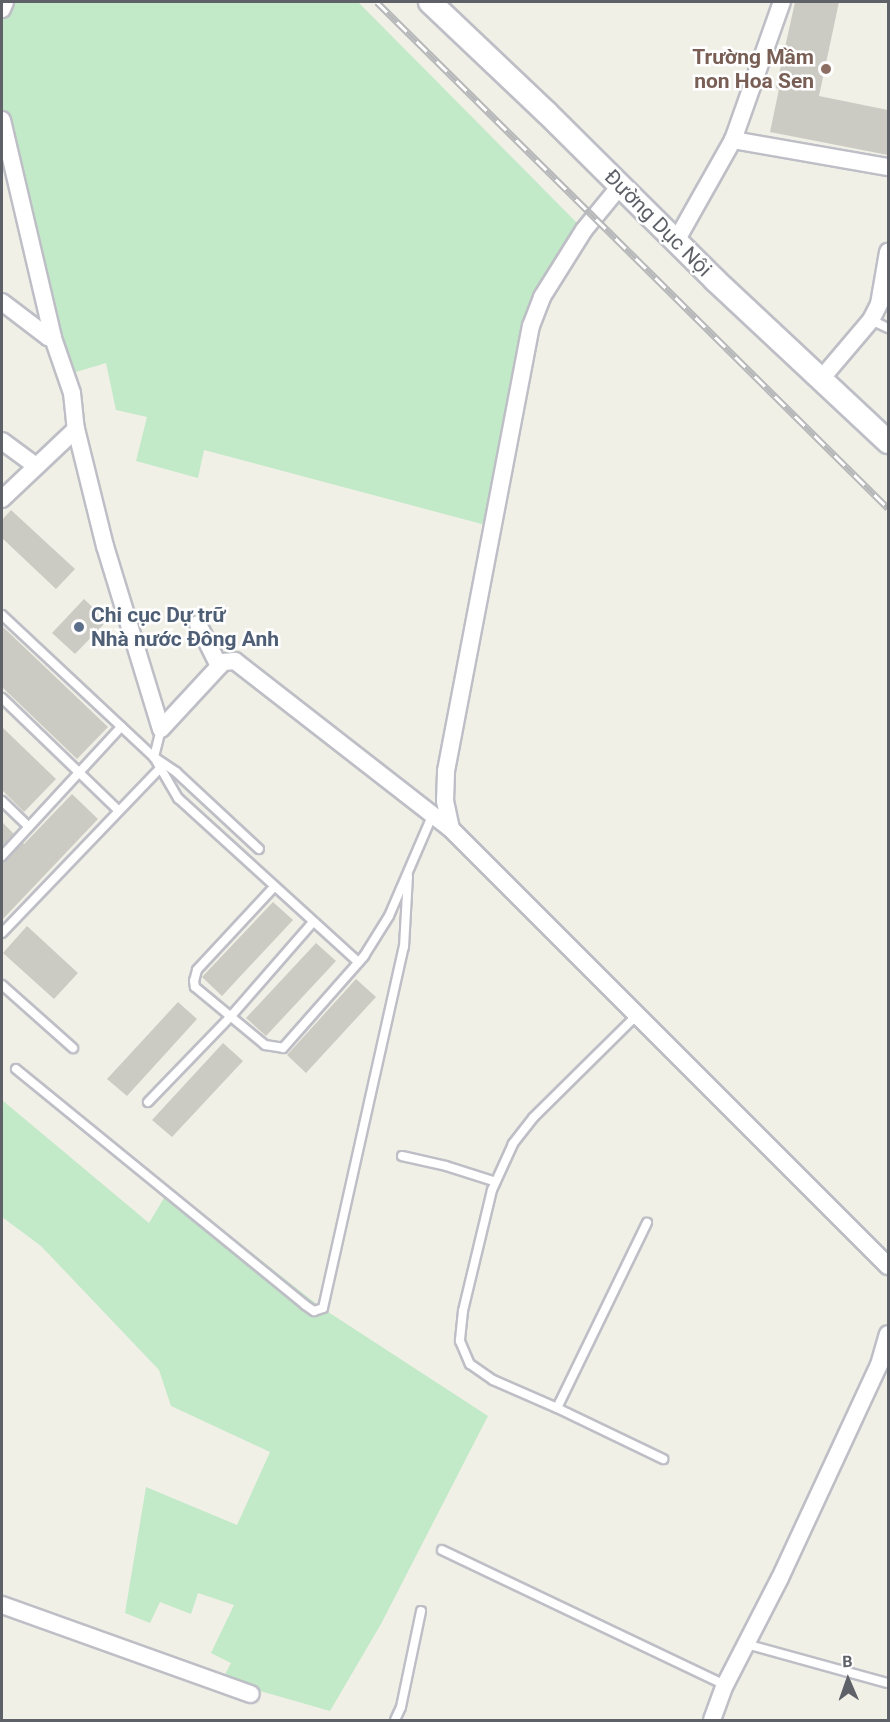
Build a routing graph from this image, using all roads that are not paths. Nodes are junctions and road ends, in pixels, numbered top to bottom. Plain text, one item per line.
1 (5, 2) edge
2 (430, 2) edge
3 (782, 2) edge
4 (2, 9) edge
5 (2, 120) edge
6 (733, 140) junction
7 (888, 167) edge
8 (620, 186) junction
9 (676, 241) junction
10 (888, 252) edge
11 (2, 302) edge
12 (871, 320) junction
13 (888, 328) edge
14 (54, 338) junction
15 (821, 379) junction
16 (76, 429) junction
17 (2, 441) edge
18 (888, 442) edge
19 (36, 466) junction
20 (2, 499) edge
21 (2, 615) edge
22 (198, 624) dead end
23 (219, 666) junction
24 (2, 698) edge
25 (121, 727) junction
26 (161, 729) junction
27 (154, 757) junction
28 (159, 769) junction
29 (79, 773) junction
30 (2, 801) edge
31 (118, 810) junction
32 (432, 816) junction
33 (29, 827) junction
34 (451, 829) junction
35 (259, 849) dead end
36 (2, 856) edge
37 (408, 876) junction
38 (274, 887) junction
39 (313, 922) junction
40 (2, 933) edge
41 (358, 962) junction
42 (2, 985) edge
43 (637, 1015) junction
44 (231, 1016) junction
45 (73, 1048) dead end
46 (16, 1069) dead end
47 (148, 1102) dead end
48 (402, 1156) dead end
49 (496, 1182) junction
50 (647, 1223) dead end
51 (888, 1266) edge
52 (888, 1334) edge
53 (557, 1408) junction
54 (663, 1459) dead end
55 (442, 1550) dead end
56 (2, 1605) edge
57 (421, 1611) dead end
58 (746, 1644) junction
59 (888, 1683) edge
60 (725, 1685) junction
61 (251, 1694) dead end
62 (395, 1720) edge
63 (712, 1720) edge

1 - 4 street
2 - 8 street, Đường Dục Nội
3 - 6 street
5 - 14 street
6 - 7 street
6 - 9 street
8 - 9 street, Đường Dục Nội
8 - 34 street
9 - 15 street, Đường Dục Nội
10 - 12 street
11 - 14 street
12 - 13 lane
12 - 15 street
14 - 16 street
15 - 18 street, Đường Dục Nội
16 - 19 street
16 - 26 street
17 - 19 street
19 - 20 street
21 - 25 lane
22 - 23 street
23 - 26 street
23 - 32 street
24 - 29 lane
25 - 27 lane
25 - 29 lane
26 - 27 lane
27 - 28 lane
27 - 35 lane
28 - 31 lane
28 - 38 lane
29 - 31 lane
29 - 33 lane
30 - 33 lane
31 - 40 lane
32 - 34 street
32 - 37 lane
33 - 36 lane
34 - 43 street
37 - 41 lane
37 - 46 lane
38 - 39 lane
38 - 44 lane
39 - 41 lane
39 - 44 lane
41 - 44 lane
42 - 45 lane
43 - 49 lane
43 - 51 street
44 - 47 lane
48 - 49 lane
49 - 53 lane
50 - 53 lane
52 - 58 street
53 - 54 lane
55 - 60 lane
56 - 61 street
57 - 62 lane
58 - 59 lane
58 - 60 street
60 - 63 street

